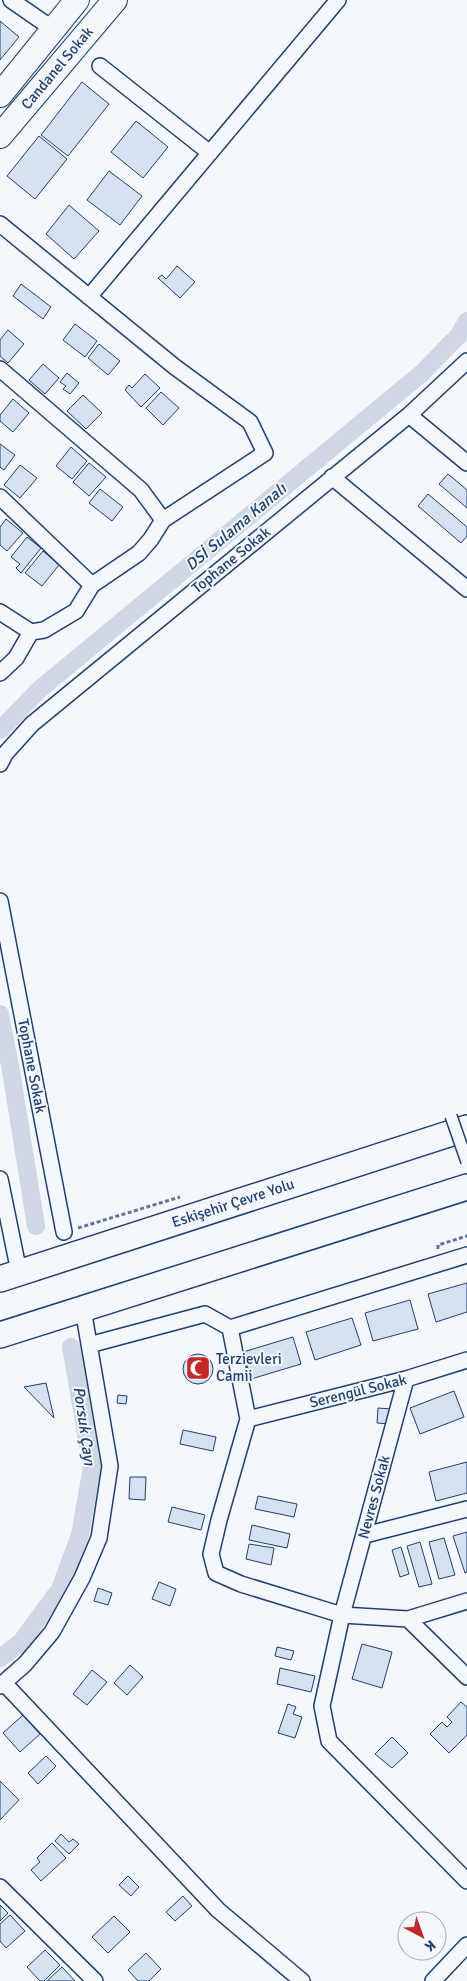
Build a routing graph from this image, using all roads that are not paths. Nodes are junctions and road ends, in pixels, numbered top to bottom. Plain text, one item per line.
1 (10, 0) edge
2 (78, 0) edge
3 (115, 0) edge
4 (338, 0) edge
5 (53, 29) junction
6 (100, 66) dead end
7 (0, 96) edge
8 (0, 136) edge
9 (210, 153) junction
10 (0, 224) edge
11 (89, 297) junction
12 (467, 361) edge
13 (0, 369) edge
14 (409, 415) junction
15 (467, 463) edge
16 (332, 477) junction
17 (0, 498) edge
18 (163, 520) junction
19 (92, 585) junction
20 (467, 589) edge
21 (0, 612) edge
22 (31, 632) junction
23 (0, 673) edge
24 (0, 764) edge
25 (0, 901) edge
26 (459, 1122) edge
27 (467, 1162) edge
28 (0, 1179) edge
29 (467, 1187) edge
30 (64, 1232) dead end
31 (467, 1255) edge
32 (10, 1276) edge
33 (83, 1309) junction
34 (230, 1328) junction
35 (0, 1335) edge
36 (89, 1345) junction
37 (467, 1360) edge
38 (406, 1379) junction
39 (248, 1419) junction
40 (467, 1509) edge
41 (364, 1535) junction
42 (467, 1601) edge
43 (342, 1615) junction
44 (408, 1619) junction
45 (467, 1677) edge
46 (2, 1684) edge
47 (467, 1881) edge
48 (0, 1887) edge
49 (467, 1945) edge
50 (95, 1981) edge
51 (302, 1981) edge
52 (432, 1981) edge

1 - 5 street
2 - 5 main road
3 - 8 main road, Candanel Sokak
4 - 9 street
5 - 7 main road
6 - 9 street
9 - 11 street
10 - 11 street
11 - 18 street
12 - 14 street, Tophane Sokak
13 - 18 street
14 - 15 street
14 - 16 street, Tophane Sokak
16 - 20 street
16 - 24 street, Tophane Sokak
17 - 19 street
18 - 19 street
19 - 22 street
21 - 22 street
22 - 23 street
25 - 30 street, Tophane Sokak
26 - 27 street, bridge
26 - 32 highway, Eskişehir Çevre Yolu
28 - 32 street
29 - 33 highway
31 - 34 street
33 - 35 highway
33 - 36 street
34 - 36 street
34 - 39 street
36 - 46 street
37 - 38 street, Serengül Sokak
38 - 39 street, Serengül Sokak
38 - 41 street, Nevres Sokak
39 - 43 street
40 - 41 street
41 - 43 street, Nevres Sokak
42 - 44 street
43 - 44 street
43 - 47 street, Nevres Sokak
44 - 45 street
46 - 51 street
48 - 50 street
49 - 52 street

